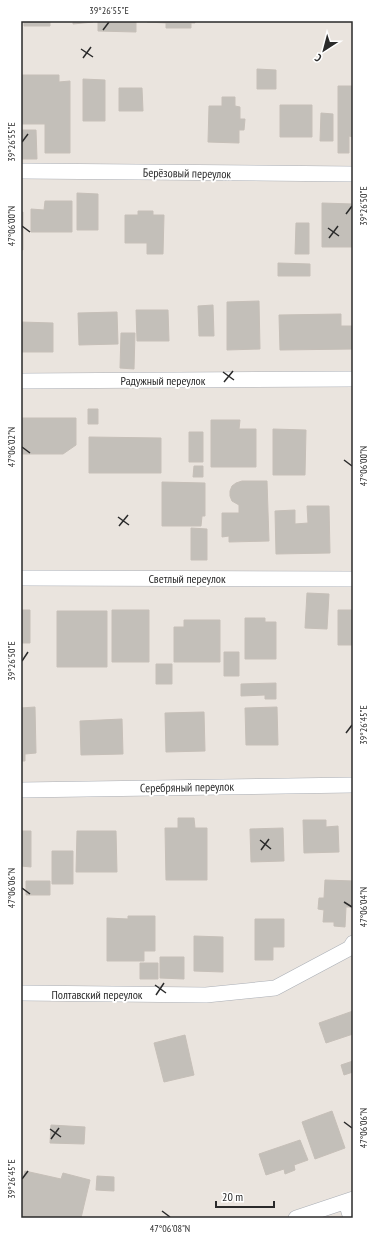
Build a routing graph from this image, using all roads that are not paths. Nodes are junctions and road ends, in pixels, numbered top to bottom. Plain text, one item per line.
1 (21, 171) edge
2 (353, 174) edge
3 (353, 379) edge
4 (21, 381) edge
5 (21, 578) edge
6 (353, 579) edge
7 (353, 785) edge
8 (21, 790) edge
9 (353, 943) edge
10 (21, 993) edge
11 (350, 1201) edge
12 (296, 1218) edge
13 (351, 1218) edge

1 - 2 street, Берёзовый переулок
3 - 4 street, Радужный переулок
5 - 6 street, Светлый переулок
7 - 8 street, Серебряный переулок
9 - 10 street, Полтавский переулок
11 - 12 street
11 - 13 street

